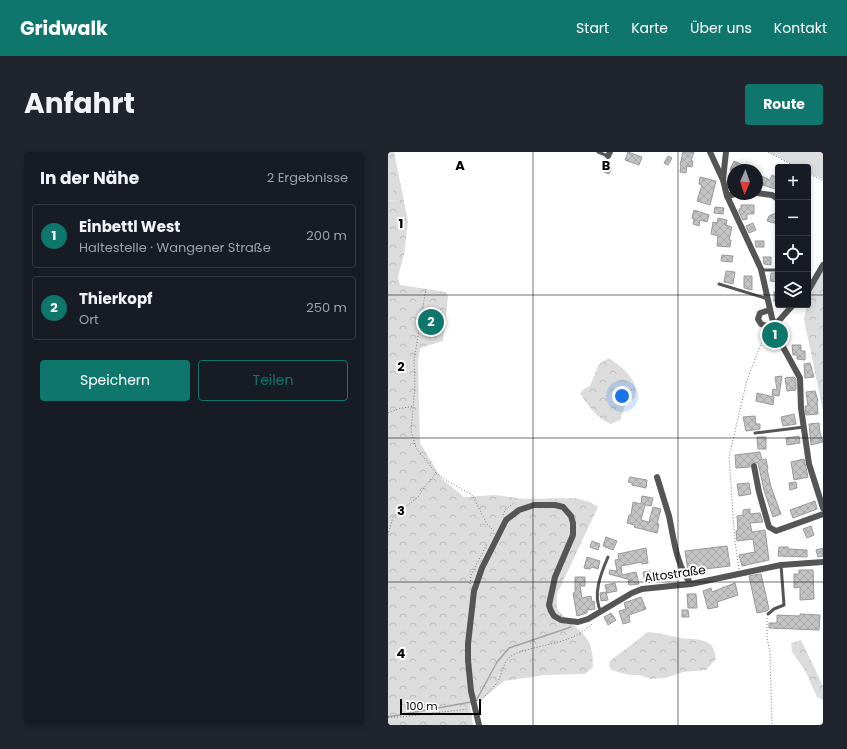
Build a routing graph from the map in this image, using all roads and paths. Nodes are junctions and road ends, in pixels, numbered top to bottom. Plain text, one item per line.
1 (598, 152) edge
2 (710, 152) edge
3 (726, 152) edge
4 (768, 152) edge
5 (609, 154) edge
6 (790, 164) edge
7 (811, 175) edge
8 (723, 180) junction
9 (823, 181) edge
10 (763, 194) edge
11 (727, 196) edge
12 (775, 197) edge
13 (729, 200) edge
14 (823, 265) edge
15 (761, 270) junction
16 (775, 270) edge
17 (719, 284) dead end
18 (811, 286) edge
19 (426, 289) dead end
20 (768, 299) junction
21 (790, 308) edge
22 (770, 310) junction
23 (775, 325) junction
24 (413, 406) junction
25 (388, 413) edge
26 (804, 427) junction
27 (755, 433) dead end
28 (754, 466) dead end
29 (436, 473) junction
30 (657, 478) dead end
31 (823, 505) edge
32 (823, 514) edge
33 (494, 531) dead end
34 (388, 535) edge
35 (608, 557) dead end
36 (823, 562) edge
37 (781, 564) junction
38 (740, 573) junction
39 (691, 584) junction
40 (601, 612) junction
41 (768, 614) joint
42 (595, 616) junction
43 (475, 707) junction
44 (388, 717) edge
45 (479, 725) edge
46 (772, 725) edge

1 - 5 lane
2 - 8 street
3 - 8 street
4 - 6 path
7 - 9 path
8 - 11 street
10 - 12 street
13 - 15 street
14 - 18 street
15 - 16 lane
15 - 20 street
17 - 20 lane
19 - 24 path
20 - 22 street
21 - 23 street
22 - 23 street
22 - 23 street
23 - 26 street
23 - 38 path
24 - 25 path
24 - 29 path
26 - 27 lane
26 - 31 street
28 - 32 street
29 - 33 path
29 - 34 path
30 - 39 street
35 - 40 lane
36 - 37 street, Altostraße
37 - 38 street, Altostraße
37 - 41 lane
38 - 39 street, Altostraße
39 - 40 street, Altostraße
40 - 42 street, Altostraße
41 - 46 path
42 - 43 path
42 - 43 street, Altostraße
43 - 44 path
43 - 45 street

